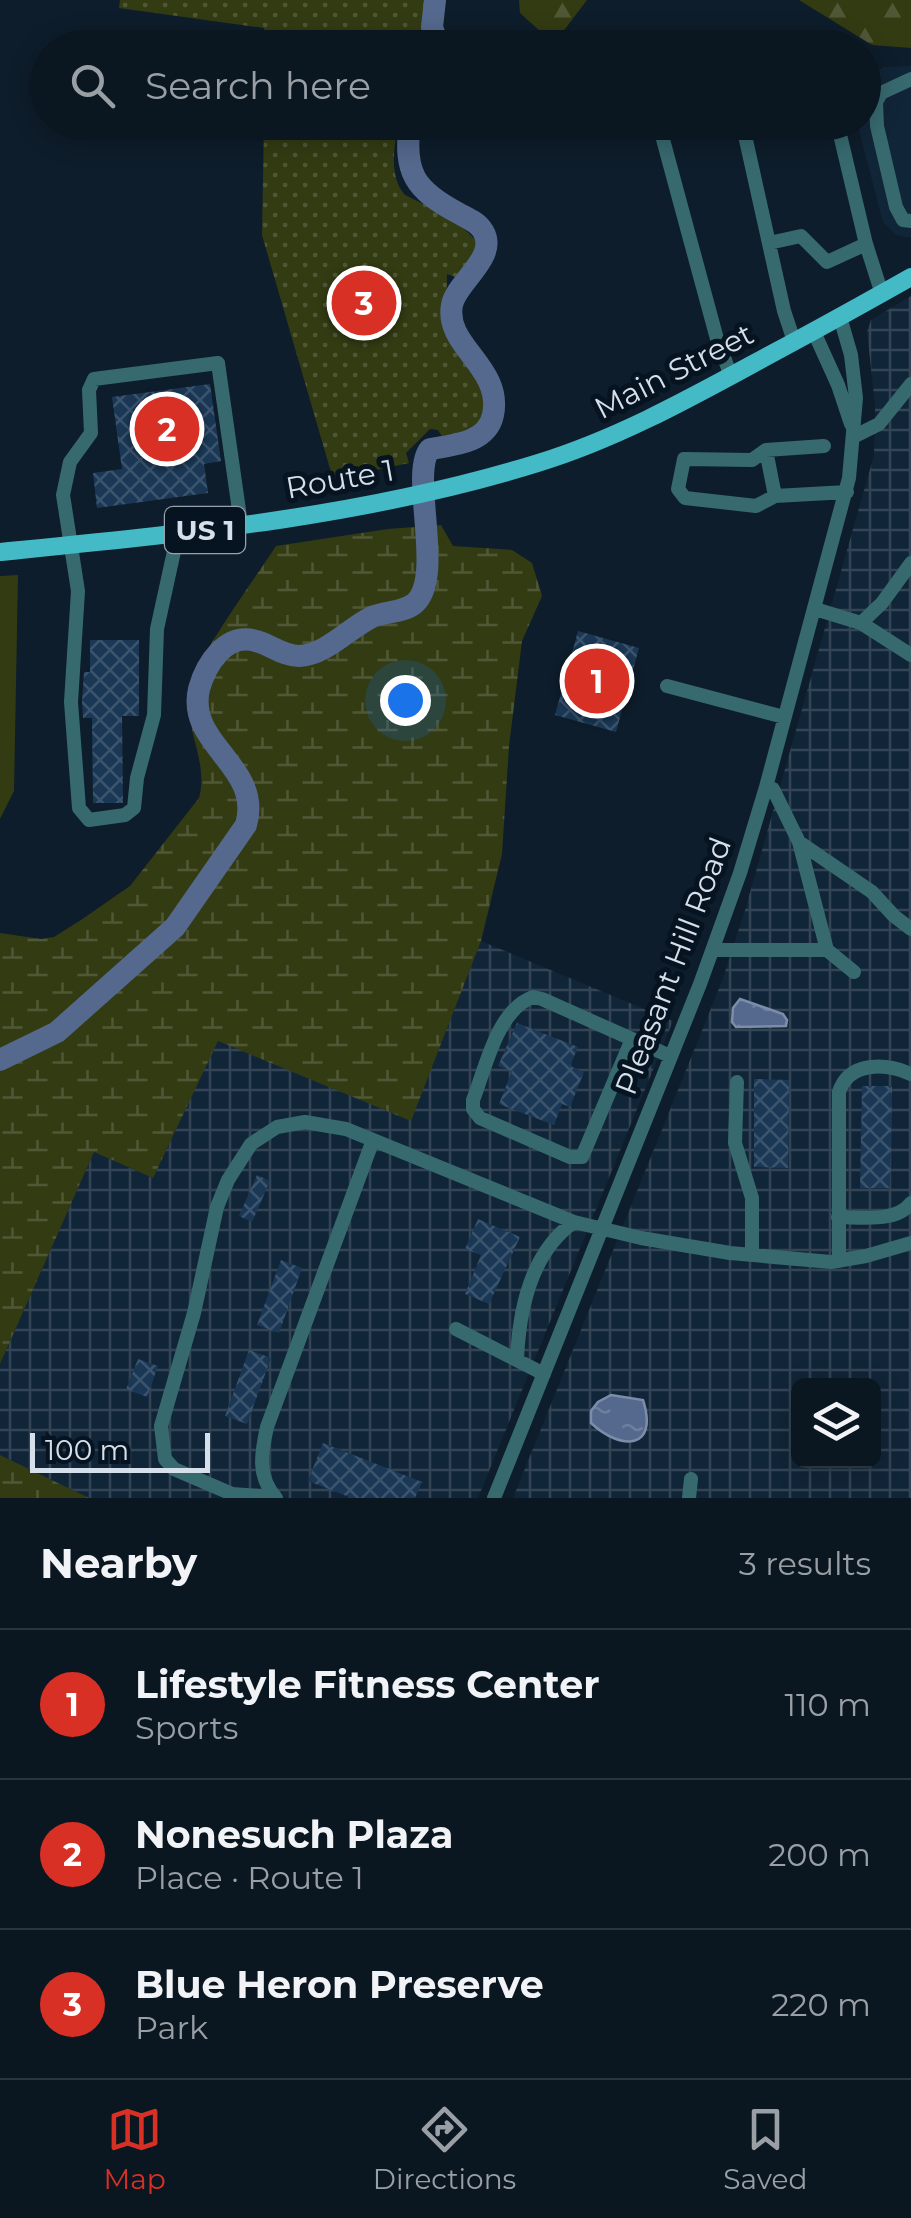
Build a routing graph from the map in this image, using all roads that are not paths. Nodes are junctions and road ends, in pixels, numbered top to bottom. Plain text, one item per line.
1 (911, 79) edge
2 (881, 94) edge
3 (881, 137) edge
4 (663, 140) edge
5 (746, 140) edge
6 (841, 140) edge
7 (911, 221) edge
8 (769, 243) junction
9 (866, 244) junction
10 (911, 277) edge
11 (882, 294) junction
12 (840, 317) junction
13 (814, 332) junction
14 (794, 342) junction
15 (730, 376) junction
16 (911, 384) edge
17 (853, 437) junction
18 (824, 446) dead end
19 (766, 450) junction
20 (450, 485) joint
21 (847, 492) junction
22 (775, 496) junction
23 (241, 524) junction
24 (178, 533) junction
25 (68, 545) junction
26 (0, 552) edge
27 (911, 562) edge
28 (815, 609) junction
29 (861, 623) junction
30 (911, 655) edge
31 (667, 686) dead end
32 (784, 717) junction
33 (766, 786) junction
34 (799, 842) junction
35 (911, 928) edge
36 (713, 950) junction
37 (827, 950) junction
38 (854, 972) dead end
39 (632, 1039) junction
40 (670, 1056) junction
41 (911, 1074) edge
42 (737, 1082) dead end
43 (373, 1140) junction
44 (911, 1203) edge
45 (838, 1217) junction
46 (574, 1222) junction
47 (600, 1229) junction
48 (911, 1243) edge
49 (752, 1255) junction
50 (838, 1262) junction
51 (456, 1329) dead end
52 (517, 1360) junction
53 (544, 1374) junction
54 (691, 1479) dead end
55 (276, 1498) edge
56 (494, 1498) edge
57 (689, 1498) edge

1 - 2 street
3 - 7 street
4 - 15 street
5 - 8 street
6 - 9 street
8 - 9 street
8 - 14 street
9 - 11 street
10 - 11 main road, Main Street / US 1
11 - 12 main road, Main Street / US 1
12 - 13 main road, Main Street / US 1
12 - 17 street, Pleasant Hill Road
13 - 14 main road, Main Street / US 1
13 - 17 street, Pleasant Hill Road
14 - 15 main road, Main Street / US 1
15 - 20 main road, Main Street / US 1
16 - 17 street
17 - 21 street, Pleasant Hill Road
18 - 19 street
19 - 22 street
19 - 22 street
20 - 23 main road, Route 1 / US 1
21 - 22 street
21 - 28 street, Pleasant Hill Road
23 - 24 main road, Route 1 / US 1
23 - 25 street
24 - 25 main road, Route 1 / US 1
24 - 25 street
25 - 26 main road, Route 1 / US 1
27 - 29 street
28 - 29 street
28 - 32 street, Pleasant Hill Road
29 - 30 street
31 - 32 street
32 - 33 street, Pleasant Hill Road
33 - 34 street
33 - 36 street, Pleasant Hill Road
34 - 35 street
34 - 37 street
36 - 37 street
36 - 40 street, Pleasant Hill Road
37 - 38 street
39 - 39 street
39 - 40 street
40 - 47 street, Pleasant Hill Road
41 - 45 street
42 - 49 street
43 - 46 street
43 - 55 street
43 - 55 street
44 - 45 street
45 - 50 street
46 - 47 street
46 - 52 street
47 - 49 street
47 - 53 street, Pleasant Hill Road
48 - 50 street
49 - 50 street
51 - 52 street
52 - 53 street
53 - 56 street, Pleasant Hill Road
54 - 57 street

